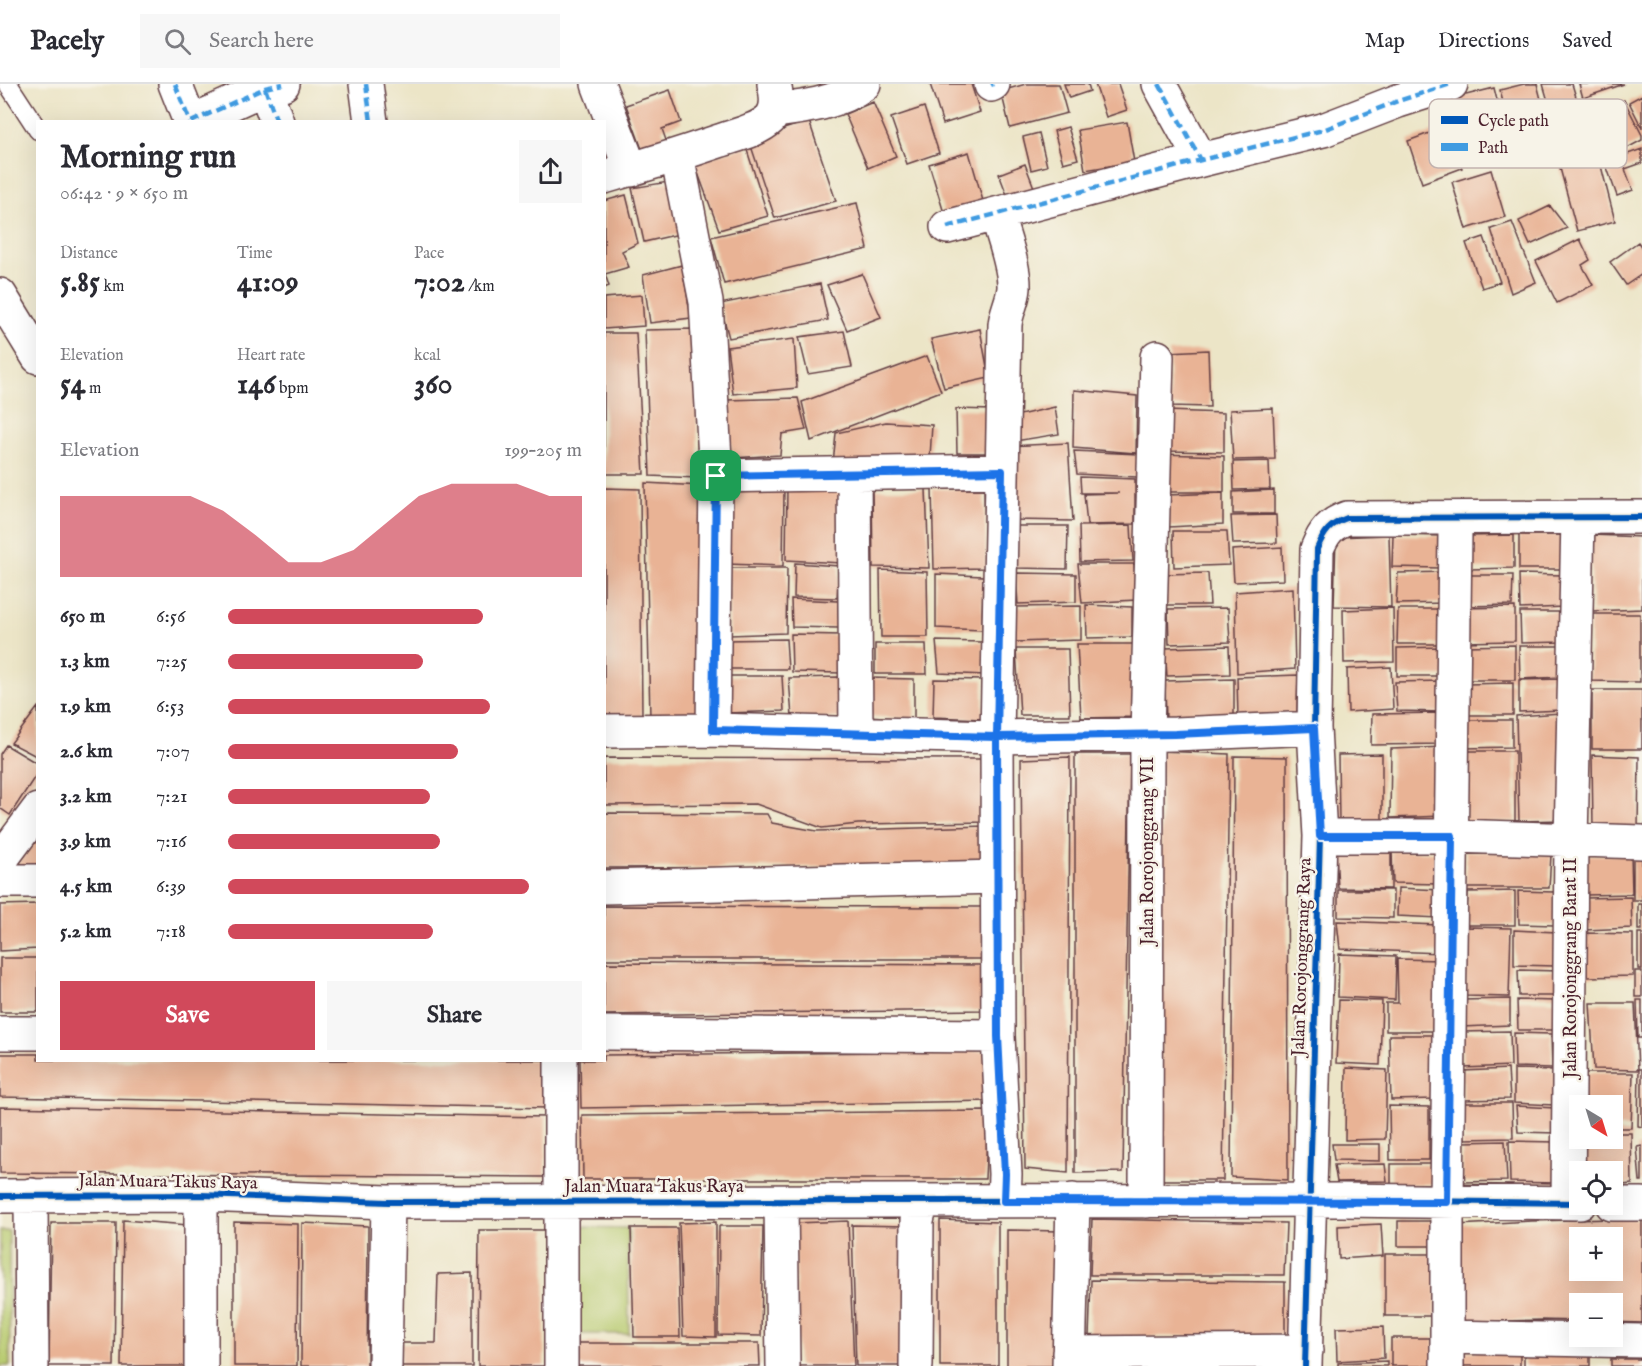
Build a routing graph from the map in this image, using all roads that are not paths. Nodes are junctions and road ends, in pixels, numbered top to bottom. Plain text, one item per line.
1 (8, 84) edge
2 (175, 84) edge
3 (366, 84) edge
4 (598, 84) edge
5 (864, 84) edge
6 (1159, 84) edge
7 (1451, 84) edge
8 (274, 86) edge
9 (774, 98) edge
10 (190, 120) edge
11 (196, 120) edge
12 (277, 120) edge
13 (371, 120) edge
14 (36, 127) edge
15 (677, 156) junction
16 (1201, 160) junction
17 (618, 174) edge
18 (996, 214) junction
19 (947, 226) dead end
20 (0, 295) edge
21 (36, 354) edge
22 (1157, 357) dead end
23 (1002, 471) junction
24 (854, 474) junction
25 (716, 476) junction
26 (1642, 517) edge
27 (1578, 518) junction
28 (1455, 532) dead end
29 (1314, 728) junction
30 (713, 730) junction
31 (606, 731) edge
32 (856, 733) junction
33 (1147, 734) junction
34 (997, 737) junction
35 (36, 813) edge
36 (1320, 836) junction
37 (1452, 836) junction
38 (1571, 841) junction
39 (1642, 842) edge
40 (0, 861) edge
41 (997, 877) junction
42 (0, 881) edge
43 (36, 881) edge
44 (606, 886) edge
45 (0, 1033) edge
46 (36, 1033) edge
47 (606, 1033) edge
48 (998, 1036) junction
49 (561, 1062) edge
50 (1574, 1161) edge
51 (15, 1195) edge
52 (201, 1195) junction
53 (1073, 1200) junction
54 (560, 1201) junction
55 (922, 1201) junction
56 (1004, 1201) junction
57 (1146, 1201) junction
58 (1308, 1201) junction
59 (388, 1202) junction
60 (781, 1202) junction
61 (1447, 1202) junction
62 (1569, 1203) edge
63 (1623, 1204) edge
64 (1642, 1204) edge
65 (1642, 1341) edge
66 (1447, 1352) edge
67 (1600, 1353) edge
68 (1306, 1358) edge
69 (1069, 1360) edge
70 (32, 1366) edge
71 (201, 1366) edge
72 (385, 1366) edge
73 (561, 1366) edge
74 (783, 1366) edge
75 (916, 1366) edge

1 - 14 lane
2 - 10 street
3 - 13 street
4 - 17 street
5 - 9 street
6 - 16 street
7 - 16 street
8 - 11 street
8 - 12 street
9 - 15 street
15 - 17 street
15 - 25 street
16 - 18 street
18 - 19 street
18 - 23 street
20 - 21 street
22 - 33 street, Jalan Rorojonggrang VII
23 - 24 street
23 - 34 street
24 - 25 street
24 - 32 street
25 - 30 street
26 - 27 street
27 - 29 street, Jalan Rorojonggrang Raya
27 - 38 street, Jalan Rorojonggrang Barat II
28 - 37 street
29 - 33 street
29 - 36 street, Jalan Rorojonggrang Raya
30 - 31 street
30 - 32 street
32 - 34 street
33 - 34 street
33 - 57 street, Jalan Rorojonggrang VII
34 - 41 street
35 - 40 street
36 - 37 street
36 - 58 street, Jalan Rorojonggrang Raya
37 - 38 street
37 - 61 street
38 - 39 street
38 - 50 street, Jalan Rorojonggrang Barat II
41 - 44 street
41 - 48 street
42 - 43 street
45 - 46 street
47 - 48 street
48 - 56 street
49 - 54 street
51 - 52 street, Jalan Muara Takus Raya
51 - 70 street
52 - 59 street, Jalan Muara Takus Raya
52 - 71 street
53 - 56 street, Jalan Muara Takus Raya
53 - 57 street, Jalan Muara Takus Raya
53 - 69 street
54 - 59 street, Jalan Muara Takus Raya
54 - 60 street, Jalan Muara Takus Raya
54 - 73 street
55 - 56 street, Jalan Muara Takus Raya
55 - 60 street, Jalan Muara Takus Raya
55 - 75 street
57 - 58 street, Jalan Muara Takus Raya
58 - 61 street, Jalan Muara Takus Raya
58 - 68 street, Jalan Rorojonggrang Raya
59 - 72 street
60 - 74 street
61 - 62 street, Jalan Muara Takus Raya
61 - 66 street
63 - 64 street
65 - 67 street
66 - 67 street
68 - 69 street

